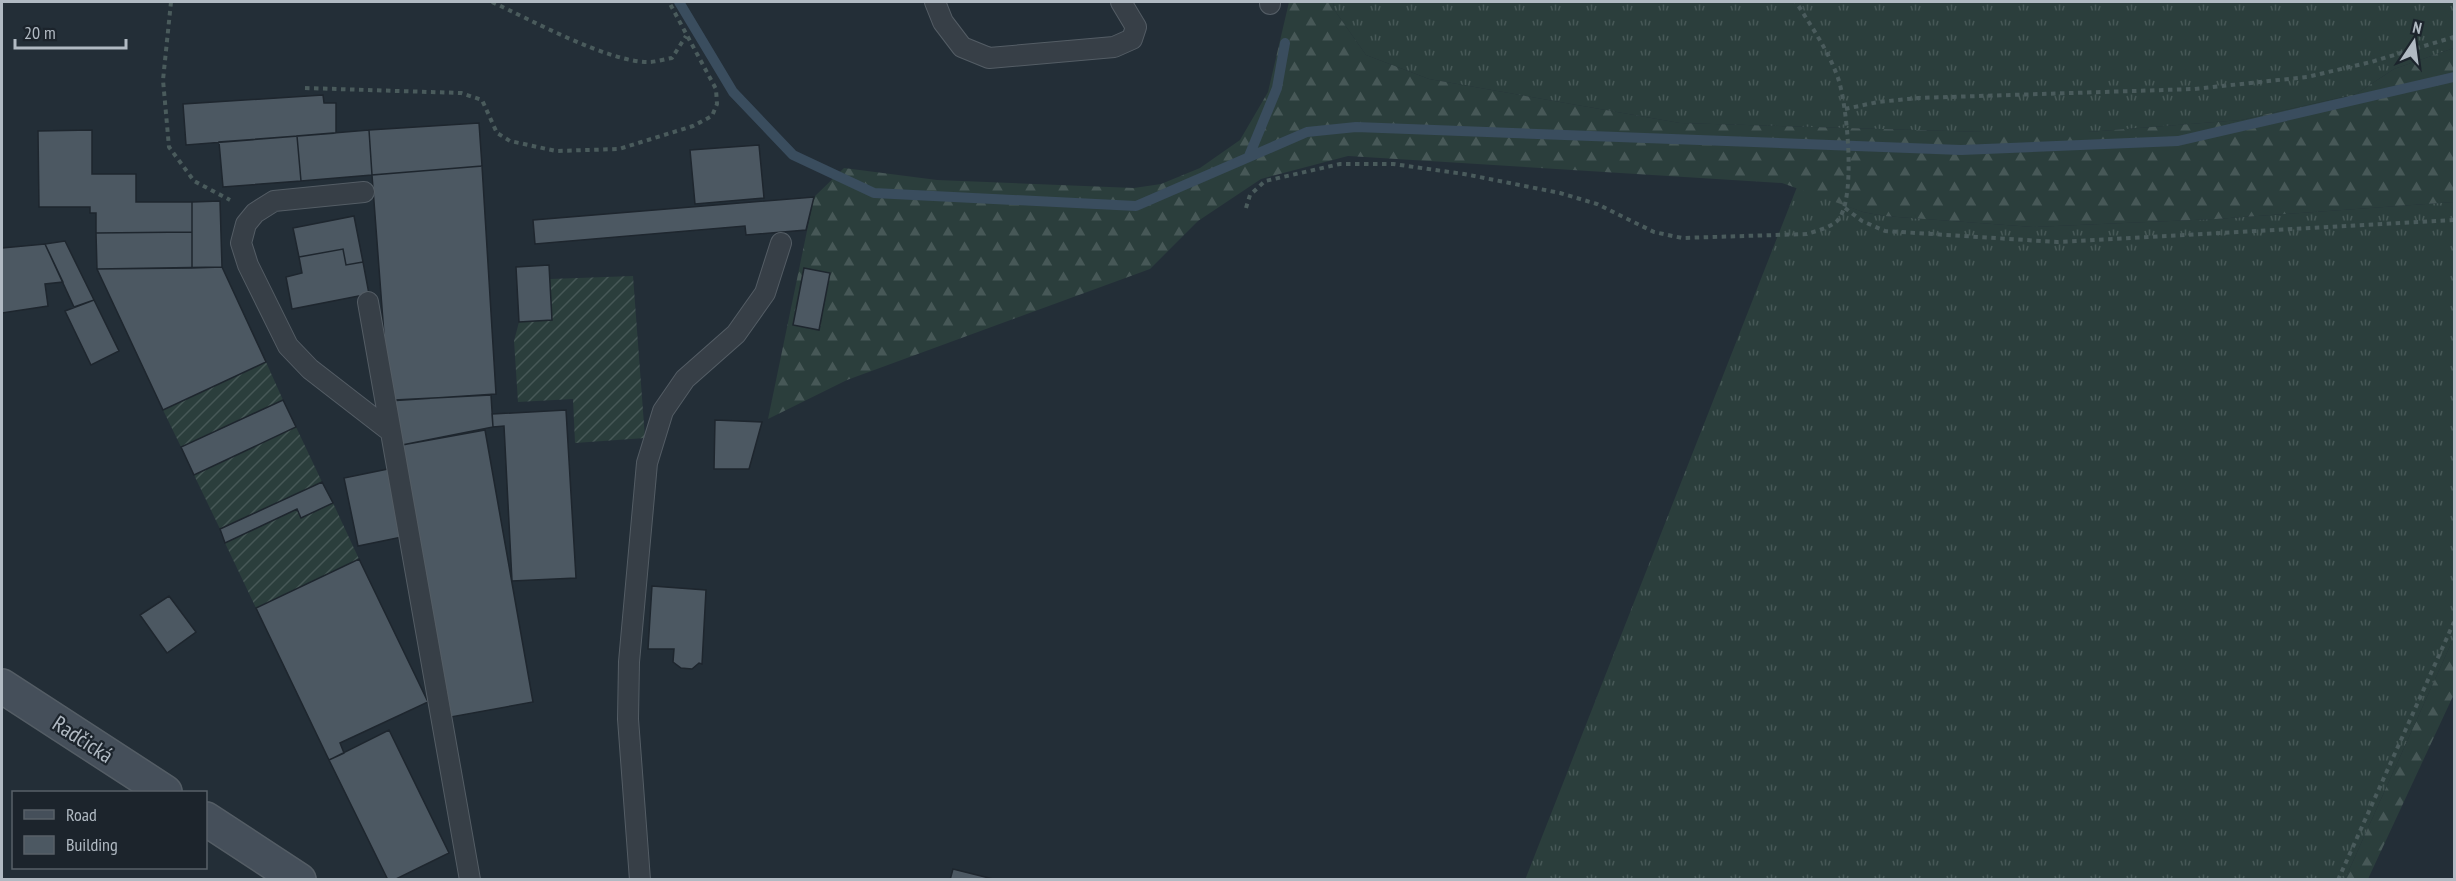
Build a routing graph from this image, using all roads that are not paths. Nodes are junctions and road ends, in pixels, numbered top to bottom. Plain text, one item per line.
1 (935, 2) edge
2 (1121, 2) edge
3 (364, 192) dead end
4 (781, 243) dead end
5 (368, 302) dead end
6 (390, 431) junction
7 (2, 686) edge
8 (163, 791) edge
9 (207, 820) edge
10 (299, 879) edge
11 (470, 879) edge
12 (640, 879) edge

1 - 2 lane
3 - 6 lane
4 - 12 lane
5 - 6 lane
6 - 11 lane
7 - 8 street, Radčická
9 - 10 street

